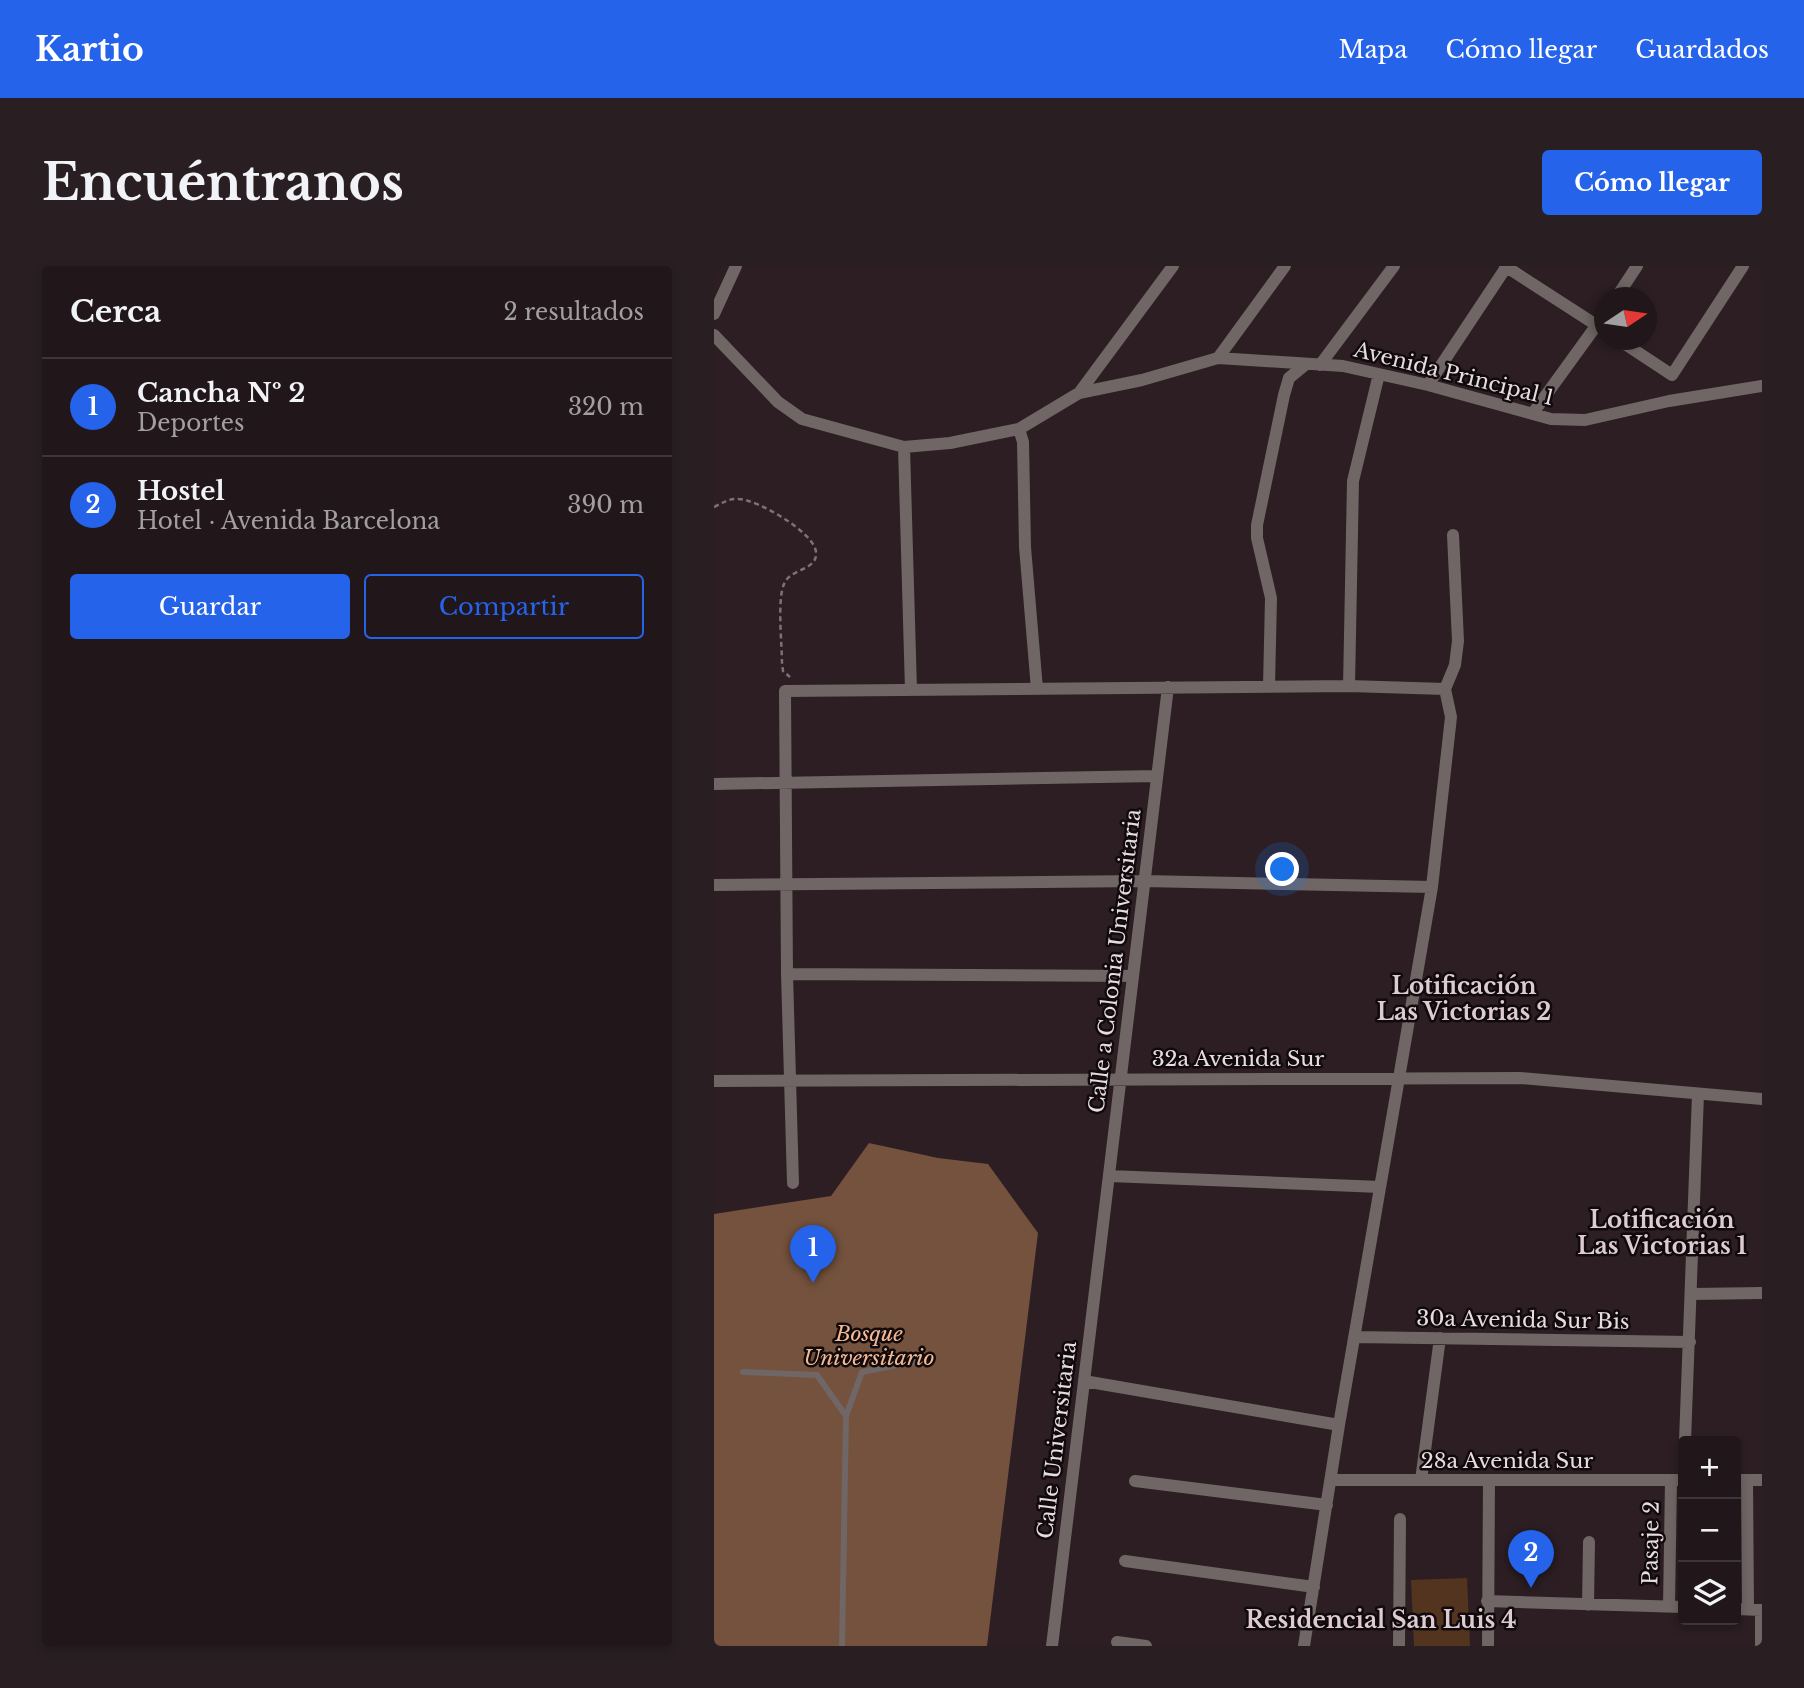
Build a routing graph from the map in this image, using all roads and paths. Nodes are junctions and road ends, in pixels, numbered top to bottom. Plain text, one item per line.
1 (736, 266) edge
2 (1173, 266) edge
3 (1285, 266) edge
4 (1394, 266) edge
5 (1506, 266) edge
6 (1637, 266) edge
7 (1743, 266) edge
8 (1623, 287) edge
9 (714, 314) edge
10 (1594, 318) edge
11 (1594, 333) edge
12 (714, 335) edge
13 (1634, 350) edge
14 (1218, 358) junction
15 (1313, 364) junction
16 (1378, 374) junction
17 (1429, 385) junction
18 (1762, 386) edge
19 (1079, 393) junction
20 (1533, 412) junction
21 (1019, 429) junction
22 (904, 447) junction
23 (714, 507) edge
24 (1453, 535) dead end
25 (1349, 685) junction
26 (1269, 686) junction
27 (1168, 687) junction
28 (1037, 689) junction
29 (1445, 689) junction
30 (911, 690) junction
31 (808, 691) junction
32 (1157, 776) junction
33 (786, 782) junction
34 (714, 784) edge
35 (1144, 881) junction
36 (714, 885) edge
37 (786, 885) junction
38 (1432, 887) junction
39 (787, 974) junction
40 (1133, 976) junction
41 (1399, 1078) junction
42 (1120, 1079) junction
43 (714, 1081) edge
44 (791, 1081) junction
45 (1698, 1094) junction
46 (1762, 1099) edge
47 (1108, 1177) junction
48 (793, 1183) dead end
49 (1380, 1187) junction
50 (1101, 1239) joint
51 (1762, 1293) edge
52 (1692, 1294) junction
53 (1354, 1337) junction
54 (1440, 1338) junction
55 (1690, 1342) junction
56 (927, 1359) dead end
57 (743, 1372) dead end
58 (1084, 1381) junction
59 (846, 1416) junction
60 (1339, 1425) junction
61 (1685, 1436) edge
62 (1331, 1480) junction
63 (1421, 1480) junction
64 (1489, 1480) junction
65 (1677, 1480) edge
66 (1741, 1480) edge
67 (1762, 1480) edge
68 (1135, 1481) dead end
69 (1327, 1505) junction
70 (1400, 1519) dead end
71 (1589, 1542) dead end
72 (1125, 1561) dead end
73 (1314, 1587) junction
74 (1487, 1601) junction
75 (1588, 1605) junction
76 (1669, 1607) junction
77 (1678, 1607) edge
78 (1742, 1609) edge
79 (1117, 1642) dead end
80 (842, 1646) edge
81 (1052, 1646) edge
82 (1146, 1646) edge
83 (1304, 1646) edge
84 (1399, 1646) edge
85 (1488, 1646) edge
86 (1761, 1646) edge

1 - 9 street
2 - 19 street
3 - 14 street
4 - 15 street
5 - 10 street
5 - 17 street
6 - 8 street
7 - 13 street
11 - 20 street
12 - 22 street
14 - 15 street, Avenida Principal 1
14 - 19 street
15 - 16 street, Avenida Principal 1
15 - 26 street
16 - 17 street, Avenida Principal 1
16 - 25 street
17 - 20 street, Avenida Principal 1
18 - 20 street, Avenida Principal 1
19 - 21 street
21 - 22 street
21 - 28 street
22 - 30 street
23 - 31 path
24 - 29 street
25 - 26 street
25 - 29 street
26 - 27 street
27 - 28 street
27 - 32 street, Calle a Colonia Universitaria
28 - 30 street
29 - 38 street
30 - 31 street
31 - 33 street
32 - 33 street
32 - 35 street, Calle a Colonia Universitaria
33 - 34 street
33 - 37 street
35 - 37 street
35 - 38 street
35 - 40 street, Calle a Colonia Universitaria
36 - 37 street
37 - 39 street
38 - 41 street
39 - 40 street
39 - 44 street
40 - 42 street, Calle a Colonia Universitaria
41 - 42 street, 32a Avenida Sur
41 - 45 street, 32a Avenida Sur
41 - 49 street
42 - 44 street, 32a Avenida Sur
42 - 47 street, Calle a Colonia Universitaria
43 - 44 street, 32a Avenida Sur
44 - 48 street
45 - 46 street, 32a Avenida Sur
45 - 52 street
47 - 49 street
47 - 50 street, Calle a Colonia Universitaria
49 - 53 street
50 - 58 street, Calle Universitaria
51 - 52 street
52 - 55 street
53 - 54 street, 30a Avenida Sur Bis
53 - 60 street
54 - 55 street, 30a Avenida Sur Bis
54 - 63 street
55 - 61 street
56 - 59 lane
57 - 59 lane
58 - 60 street
58 - 81 street, Calle Universitaria
59 - 80 lane
60 - 62 street
62 - 63 street, 28a Avenida Sur
62 - 69 street
63 - 64 street, 28a Avenida Sur
64 - 65 street, 28a Avenida Sur
64 - 74 street
65 - 76 street, Pasaje 2
66 - 67 street
66 - 78 street
68 - 69 street
69 - 73 street
70 - 84 street
71 - 75 street
72 - 73 street
73 - 83 street
74 - 75 street
74 - 85 street
75 - 76 street
76 - 77 street
78 - 86 street
79 - 82 street

